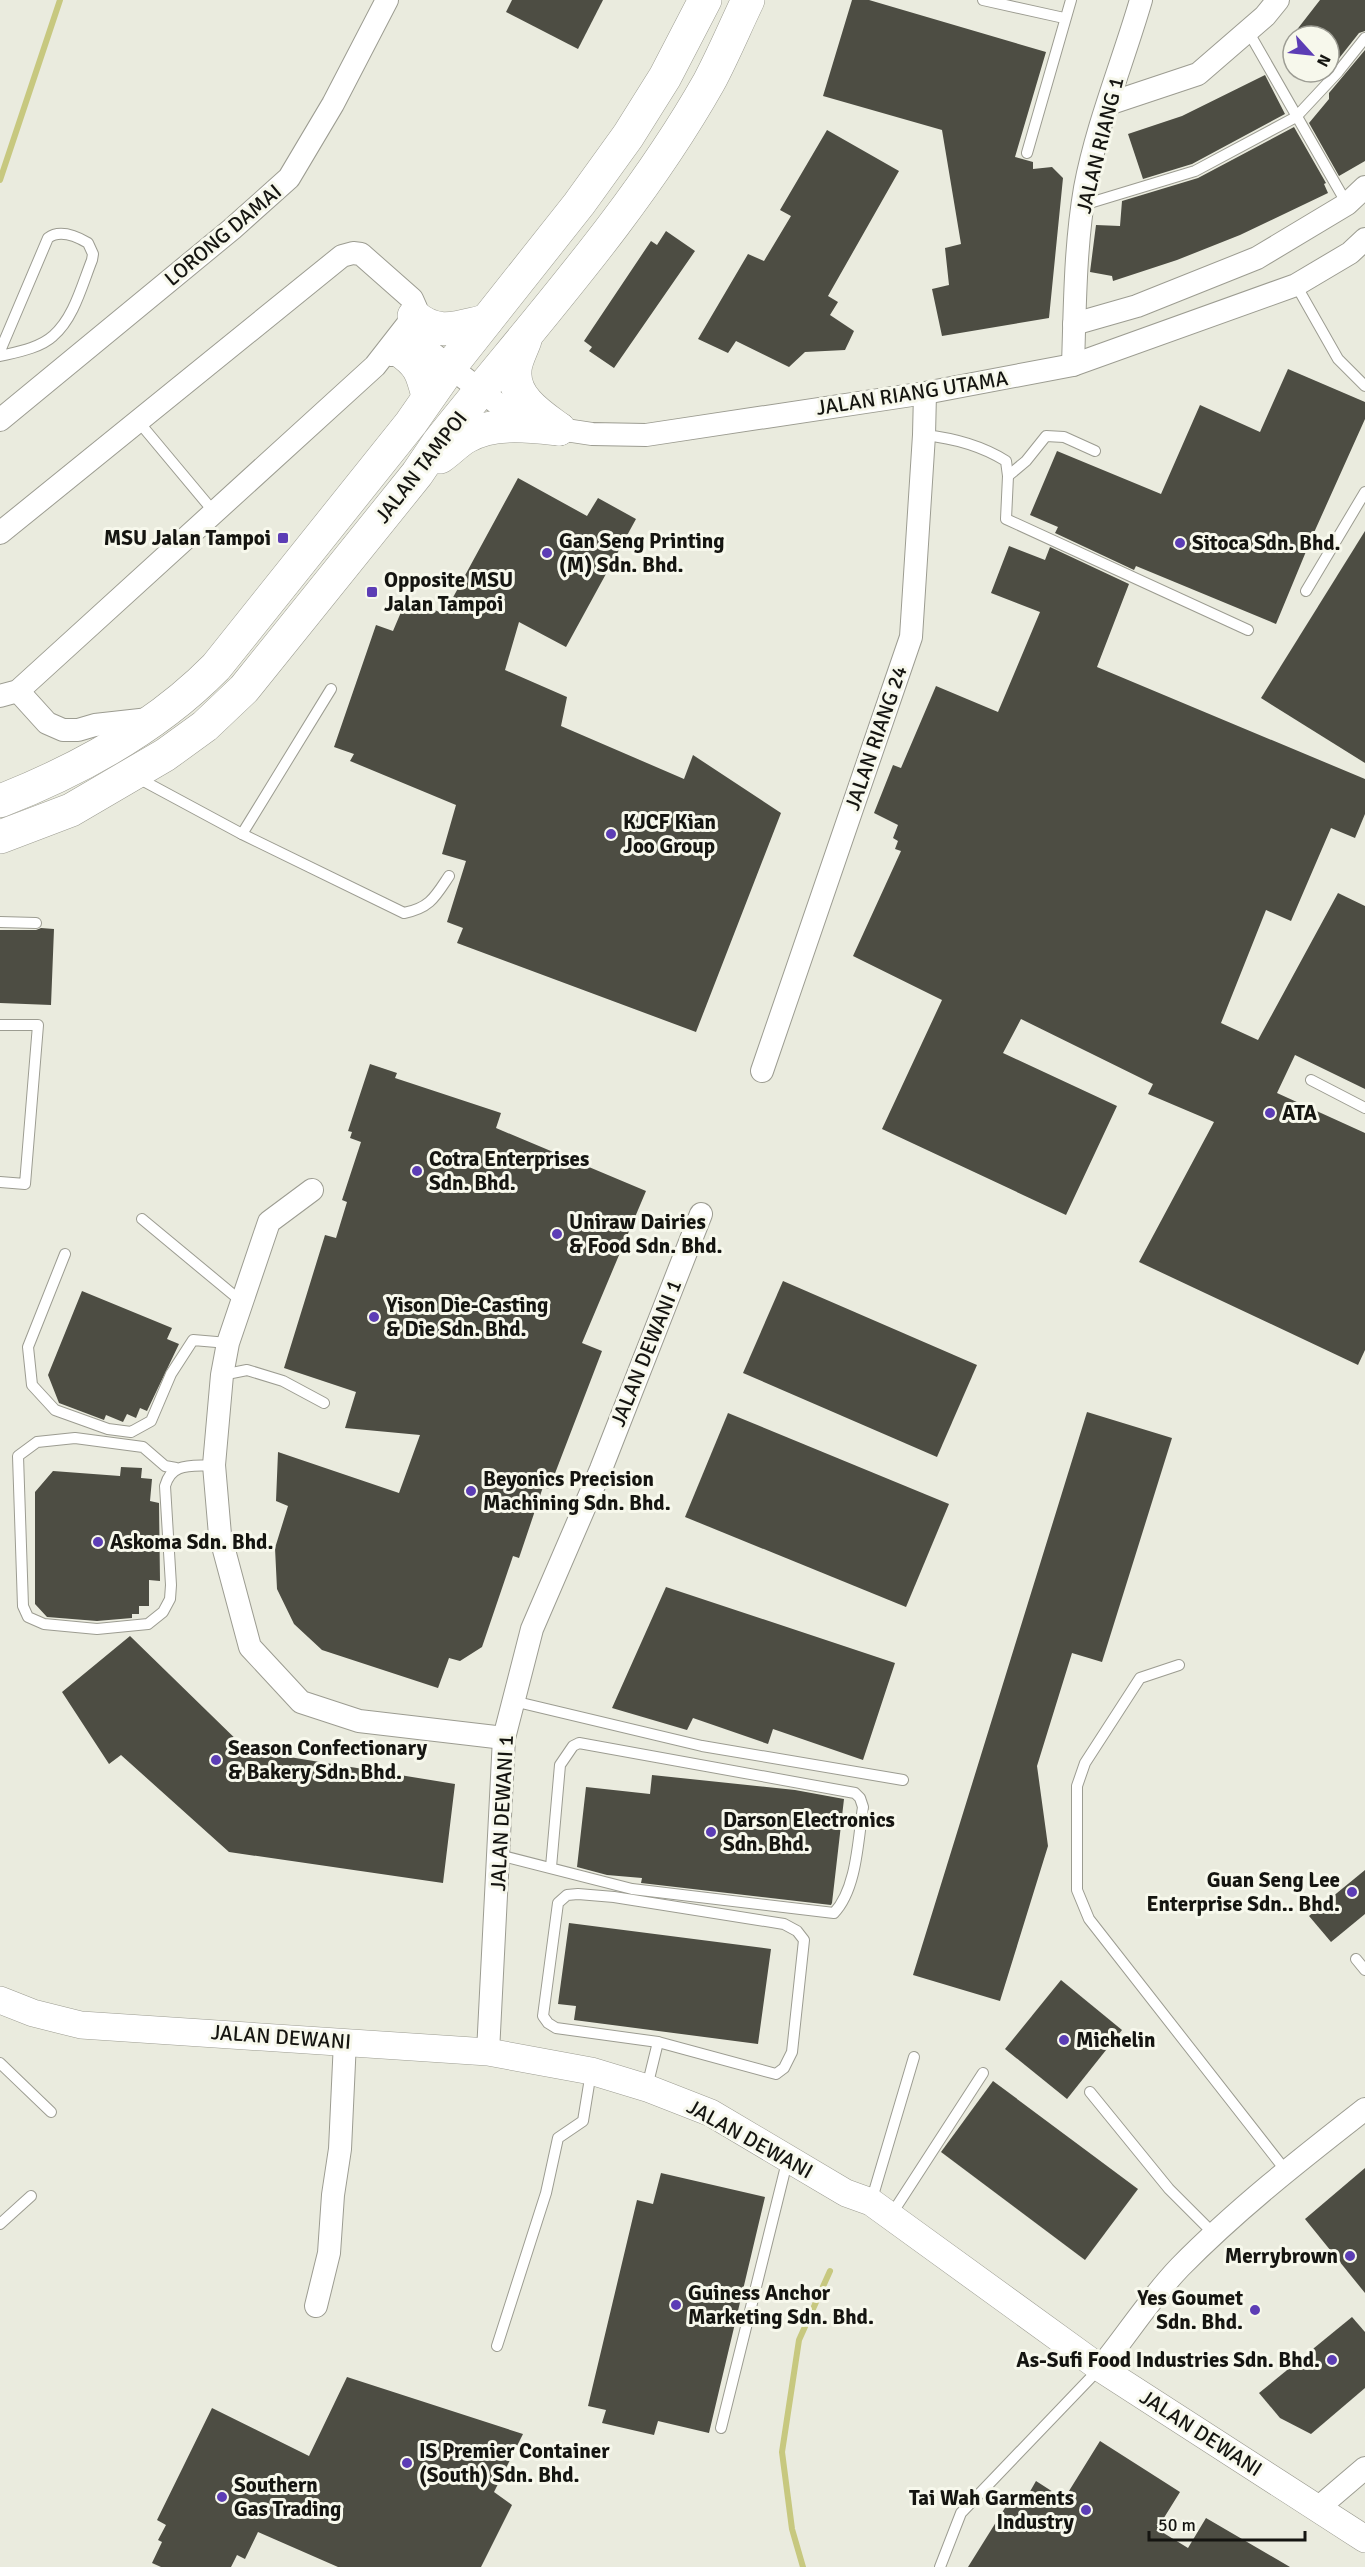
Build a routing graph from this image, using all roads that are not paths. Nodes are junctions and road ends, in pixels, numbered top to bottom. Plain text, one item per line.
1 (387, 0) edge
2 (705, 0) edge
3 (748, 0) edge
4 (983, 0) edge
5 (1071, 0) edge
6 (1141, 0) edge
7 (1278, 0) edge
8 (1064, 18) junction
9 (1248, 31) junction
10 (1365, 38) edge
11 (1108, 104) junction
12 (1296, 117) junction
13 (1027, 153) dead end
14 (1365, 187) edge
15 (1347, 204) junction
16 (1083, 205) junction
17 (1365, 239) edge
18 (1296, 285) junction
19 (414, 316) junction
20 (486, 321) junction
21 (1074, 324) junction
22 (527, 333) junction
23 (0, 351) edge
24 (0, 356) edge
25 (387, 358) junction
26 (1073, 365) junction
27 (450, 367) junction
28 (1365, 386) edge
29 (480, 391) junction
30 (925, 393) junction
31 (428, 396) junction
32 (0, 420) edge
33 (138, 421) junction
34 (559, 429) junction
35 (924, 435) junction
36 (1095, 451) dead end
37 (417, 474) junction
38 (1008, 476) junction
39 (1365, 492) edge
40 (214, 512) junction
41 (0, 533) edge
42 (1306, 591) dead end
43 (1248, 630) dead end
44 (331, 689) dead end
45 (9, 693) edge
46 (155, 719) junction
47 (132, 775) junction
48 (0, 801) edge
49 (242, 834) junction
50 (0, 837) edge
51 (449, 876) dead end
52 (0, 922) edge
53 (36, 923) dead end
54 (0, 1024) edge
55 (762, 1071) dead end
56 (1311, 1080) dead end
57 (1365, 1108) edge
58 (0, 1182) edge
59 (312, 1190) dead end
60 (701, 1214) dead end
61 (142, 1219) dead end
62 (65, 1254) dead end
63 (242, 1302) junction
64 (228, 1343) junction
65 (222, 1375) junction
66 (324, 1403) dead end
67 (214, 1466) junction
68 (176, 1468) junction
69 (1179, 1665) dead end
70 (513, 1701) junction
71 (504, 1738) junction
72 (903, 1780) dead end
73 (499, 1855) junction
74 (551, 1867) junction
75 (1356, 1959) dead end
76 (1365, 1970) edge
77 (0, 2000) edge
78 (345, 2041) junction
79 (658, 2042) junction
80 (488, 2052) junction
81 (914, 2057) dead end
82 (0, 2063) edge
83 (591, 2071) junction
84 (983, 2073) dead end
85 (647, 2088) junction
86 (1090, 2092) dead end
87 (1365, 2109) edge
88 (51, 2112) dead end
89 (788, 2158) junction
90 (1286, 2171) junction
91 (31, 2196) dead end
92 (881, 2209) junction
93 (0, 2224) edge
94 (1214, 2234) junction
95 (316, 2306) dead end
96 (497, 2346) dead end
97 (1101, 2368) junction
98 (721, 2428) dead end
99 (1365, 2468) edge
100 (1318, 2508) junction
101 (1365, 2539) edge
102 (940, 2567) edge

1 - 32 street, LORONG DAMAI
2 - 20 main road, JALAN TAMPOI
3 - 22 main road, JALAN TAMPOI
4 - 8 lane
5 - 8 lane
6 - 11 street, JALAN RIANG 1
7 - 9 street
8 - 13 lane
9 - 11 street
9 - 12 lane
10 - 12 lane
11 - 16 street, JALAN RIANG 1
12 - 15 lane
12 - 16 lane
14 - 15 street
15 - 21 street
16 - 21 street, JALAN RIANG 1
17 - 18 street, JALAN RIANG UTAMA
18 - 26 street, JALAN RIANG UTAMA
18 - 28 lane
19 - 20 main road
19 - 25 street
19 - 33 street
20 - 27 main road, JALAN TAMPOI
21 - 26 street, JALAN RIANG 1
22 - 29 main road, JALAN TAMPOI
22 - 34 main road
23 - 24 lane
25 - 27 street, JALAN RIANG UTAMA
25 - 31 main road
25 - 40 street
26 - 30 street, JALAN RIANG UTAMA
27 - 29 street, JALAN RIANG UTAMA
27 - 31 main road, JALAN TAMPOI
29 - 34 street, JALAN RIANG UTAMA
29 - 37 main road, JALAN TAMPOI
30 - 34 street, JALAN RIANG UTAMA
30 - 35 street, JALAN RIANG 24
31 - 46 main road, JALAN TAMPOI
33 - 40 lane
33 - 41 street
34 - 37 main road
35 - 38 lane
35 - 55 street, JALAN RIANG 24
36 - 38 lane
37 - 47 main road, JALAN TAMPOI
38 - 43 lane
39 - 42 lane
40 - 45 street
44 - 49 lane
45 - 46 street
46 - 48 main road, JALAN TAMPOI
47 - 49 lane
47 - 50 main road, JALAN TAMPOI
49 - 51 lane
52 - 53 lane
54 - 58 lane
56 - 57 lane
59 - 63 street
60 - 70 street, JALAN DEWANI 1
61 - 63 lane
62 - 64 lane
63 - 64 street
64 - 65 street
65 - 66 lane
65 - 67 street
67 - 68 lane
67 - 71 street
68 - 68 lane
69 - 90 lane
70 - 71 street, JALAN DEWANI 1
70 - 72 lane
71 - 73 street, JALAN DEWANI 1
73 - 74 lane
73 - 80 street, JALAN DEWANI 1
74 - 74 lane
75 - 76 lane
77 - 78 street, JALAN DEWANI
78 - 80 street, JALAN DEWANI
78 - 95 street
79 - 79 lane
79 - 85 lane
80 - 83 street, JALAN DEWANI
81 - 92 lane
82 - 88 lane
83 - 85 street, JALAN DEWANI
83 - 96 lane
84 - 92 lane
85 - 89 street, JALAN DEWANI
86 - 94 lane
87 - 90 street
89 - 92 street, JALAN DEWANI
89 - 98 lane
90 - 94 street
91 - 93 lane
92 - 97 street, JALAN DEWANI
94 - 97 street
97 - 100 street, JALAN DEWANI
97 - 102 lane
99 - 100 street
100 - 101 street, JALAN DEWANI

